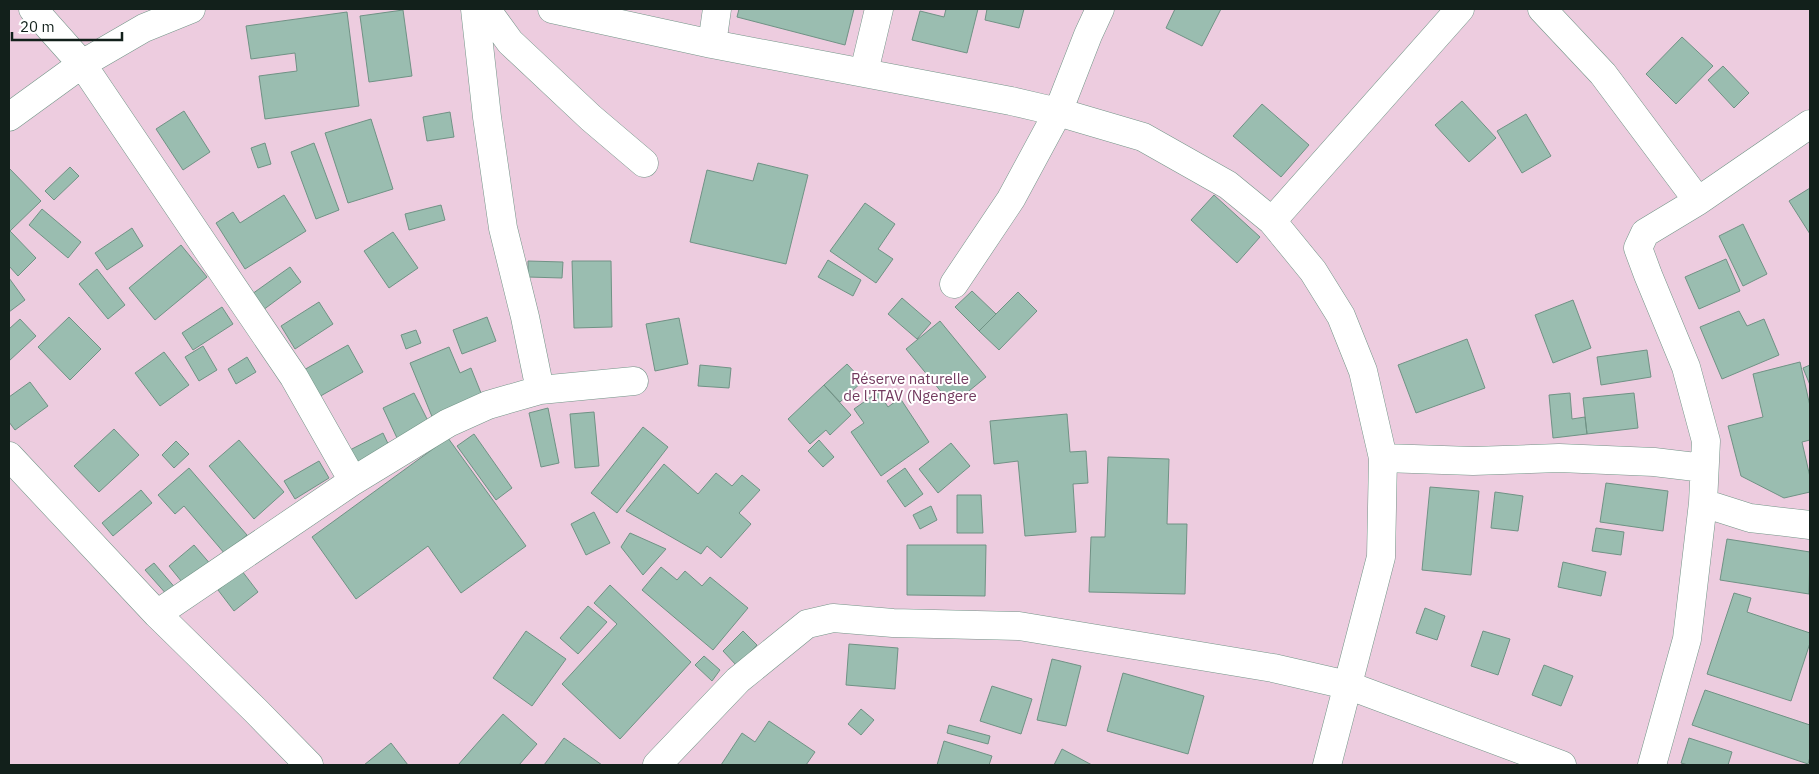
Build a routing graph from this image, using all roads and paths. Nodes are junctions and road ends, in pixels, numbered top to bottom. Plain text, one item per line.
1 (33, 9) edge
2 (191, 9) edge
3 (475, 9) edge
4 (486, 9) edge
5 (552, 9) edge
6 (717, 9) edge
7 (879, 9) edge
8 (1100, 9) edge
9 (1460, 9) edge
10 (1542, 9) edge
11 (712, 44) junction
12 (82, 64) junction
13 (864, 72) junction
14 (1058, 112) junction
15 (9, 116) edge
16 (1810, 124) edge
17 (644, 163) dead end
18 (1698, 202) junction
19 (1272, 221) junction
20 (954, 284) dead end
21 (634, 381) dead end
22 (540, 390) junction
23 (9, 456) edge
24 (1383, 458) junction
25 (1704, 468) junction
26 (353, 480) junction
27 (1703, 503) junction
28 (1810, 526) edge
29 (157, 614) junction
30 (1347, 685) junction
31 (309, 765) edge
32 (657, 765) edge
33 (1327, 765) edge
34 (1562, 765) edge
35 (1652, 765) edge

1 - 12 street
2 - 12 street
3 - 22 street
4 - 17 street
5 - 11 street
6 - 11 street
7 - 13 street
8 - 14 street
9 - 19 street
10 - 18 street
11 - 13 street
12 - 15 street
12 - 26 street
13 - 14 street
14 - 19 street
14 - 20 street
16 - 18 street
18 - 25 street
19 - 24 street
21 - 22 street
22 - 26 street
23 - 29 street
24 - 25 street
24 - 30 street
25 - 27 street
26 - 29 street
27 - 28 street
27 - 35 street
29 - 31 street
30 - 32 street
30 - 33 street
30 - 34 street

